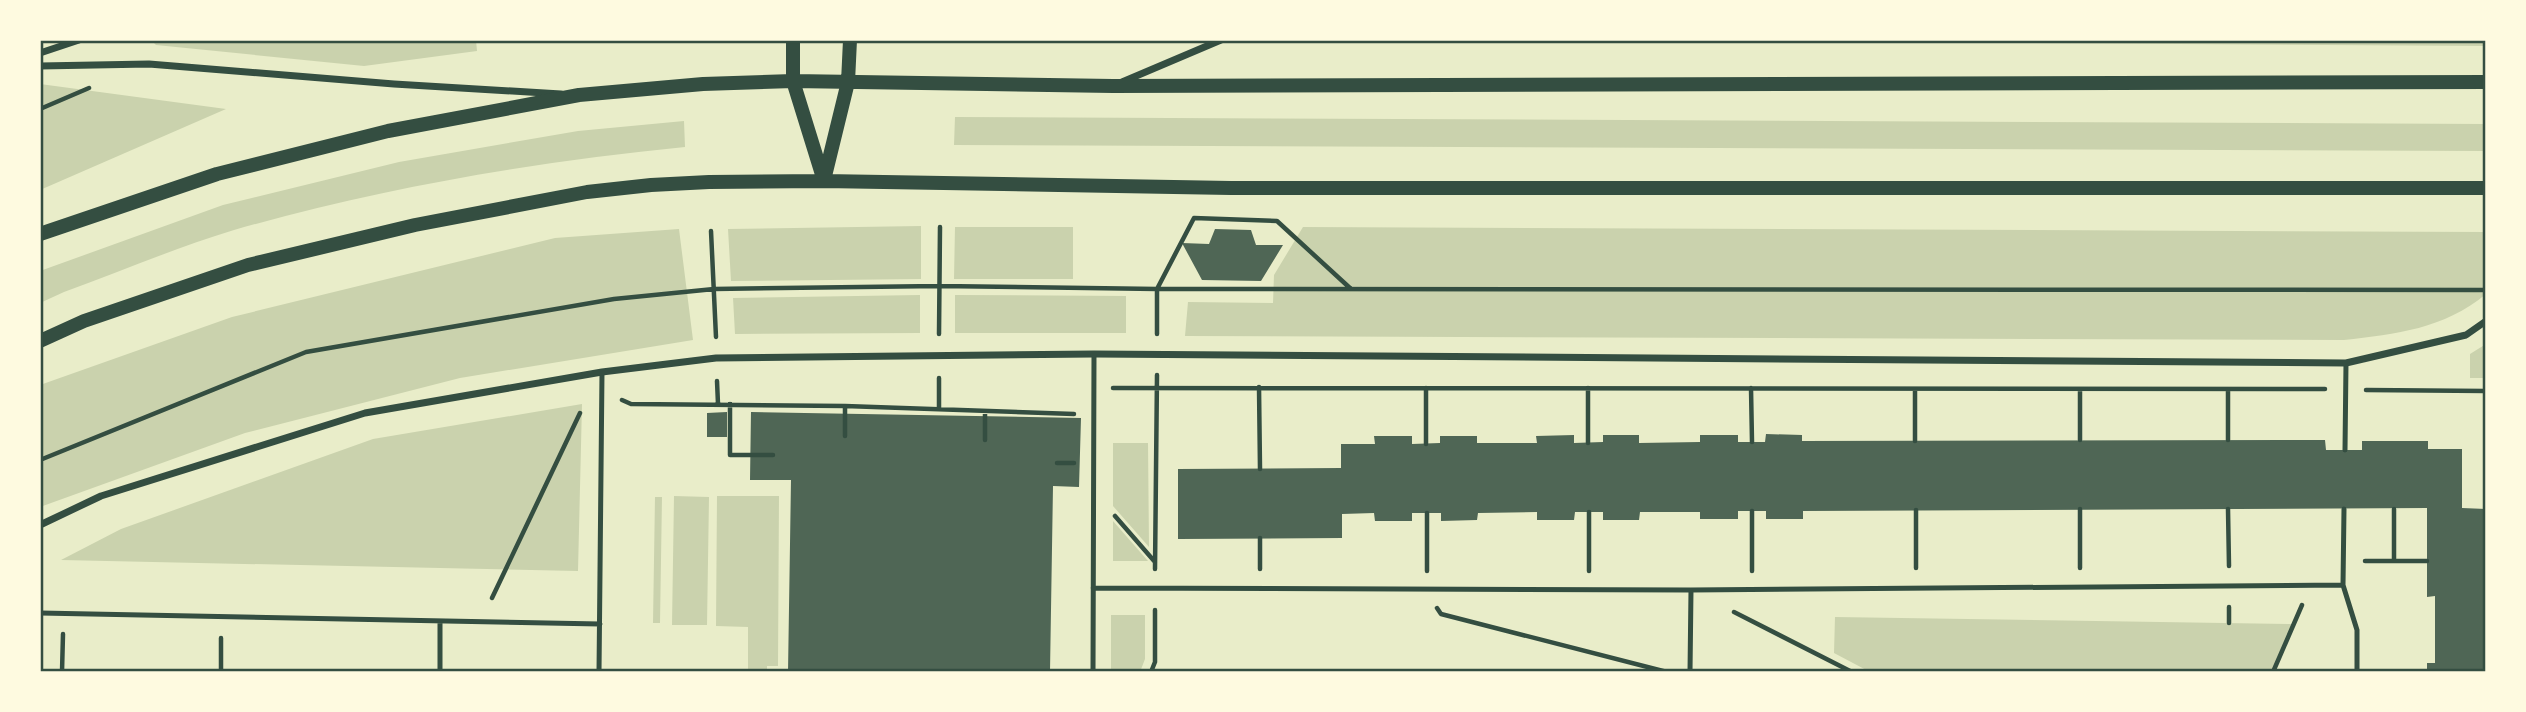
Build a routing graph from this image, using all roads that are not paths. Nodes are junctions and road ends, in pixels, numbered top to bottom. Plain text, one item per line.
1 (79, 40) edge
2 (793, 40) edge
3 (850, 40) edge
4 (1221, 40) edge
5 (40, 53) edge
6 (40, 66) edge
7 (793, 81) junction
8 (848, 82) junction
9 (2486, 82) edge
10 (1113, 86) junction
11 (579, 94) junction
12 (824, 181) junction
13 (2486, 188) edge
14 (40, 234) edge
15 (2486, 321) edge
16 (40, 341) edge
17 (1094, 354) junction
18 (2346, 363) junction
19 (602, 372) junction
20 (2344, 450) dead end
21 (2344, 509) dead end
22 (40, 525) edge
23 (2343, 585) junction
24 (1093, 588) junction
25 (1691, 590) junction
26 (40, 613) edge
27 (440, 621) junction
28 (600, 624) junction
29 (440, 672) edge
30 (599, 672) edge
31 (1093, 672) edge
32 (1690, 672) edge
33 (2357, 672) edge

1 - 5 street
2 - 7 main road
3 - 8 main road
4 - 10 street
6 - 11 street
7 - 8 main road
7 - 11 main road
7 - 12 main road
8 - 10 main road
8 - 12 main road
9 - 10 main road
11 - 14 main road
12 - 13 main road
12 - 16 main road
15 - 18 street
17 - 18 street
17 - 19 street
17 - 24 lane
18 - 20 lane
19 - 22 street
19 - 28 lane
21 - 23 lane
23 - 25 lane
23 - 33 lane
24 - 25 lane
24 - 31 lane
25 - 32 lane
26 - 27 lane
27 - 28 lane
27 - 29 lane
28 - 30 lane

